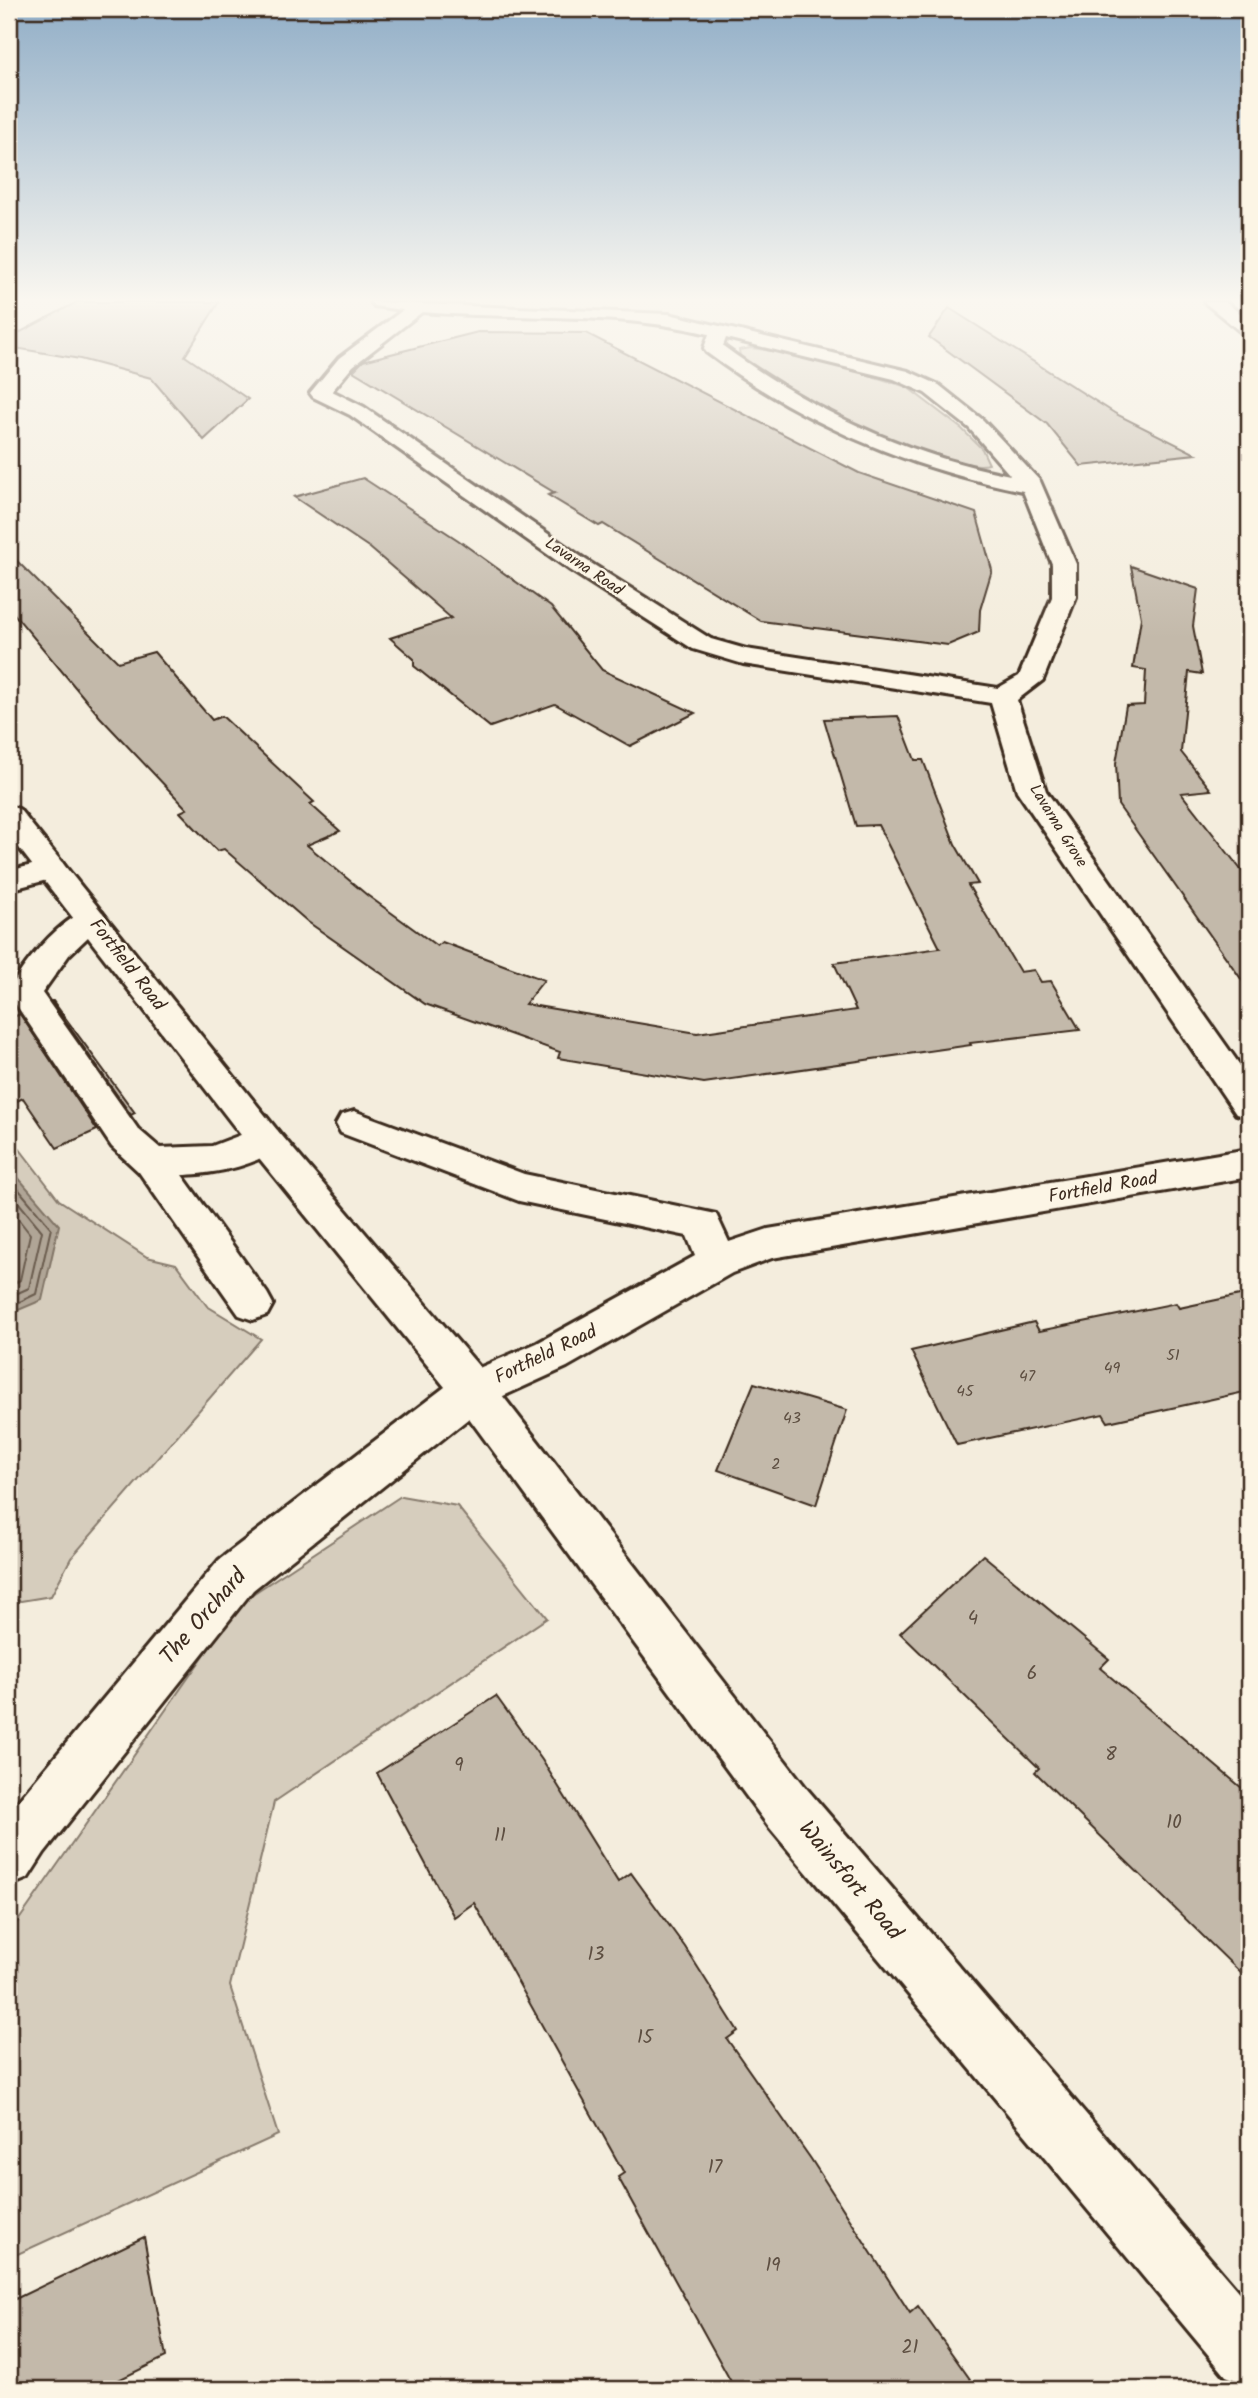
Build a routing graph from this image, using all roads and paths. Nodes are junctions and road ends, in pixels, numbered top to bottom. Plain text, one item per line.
1 (361, 414) edge
2 (818, 414) edge
3 (963, 414) edge
4 (1032, 486) junction
5 (1003, 697) junction
6 (9, 815) edge
7 (51, 869) junction
8 (9, 881) edge
9 (91, 919) junction
10 (1249, 1105) edge
11 (354, 1124) dead end
12 (264, 1139) junction
13 (152, 1162) junction
14 (1249, 1163) edge
15 (718, 1262) junction
16 (253, 1304) dead end
17 (473, 1391) junction
18 (9, 1859) edge
19 (1249, 2353) edge

1 - 5 street, Lavarna Road
2 - 4 street
3 - 4 street
4 - 5 street
5 - 10 street, Lavarna Grove
6 - 7 street, Fortfield Road
7 - 8 street
7 - 9 street, Fortfield Road
9 - 12 street, Fortfield Road
9 - 13 street
11 - 15 street
12 - 13 street
12 - 17 street, Fortfield Road
13 - 16 street
14 - 15 street, Fortfield Road
15 - 17 street, Fortfield Road
17 - 18 street, The Orchard
17 - 19 street, Wainsfort Road

